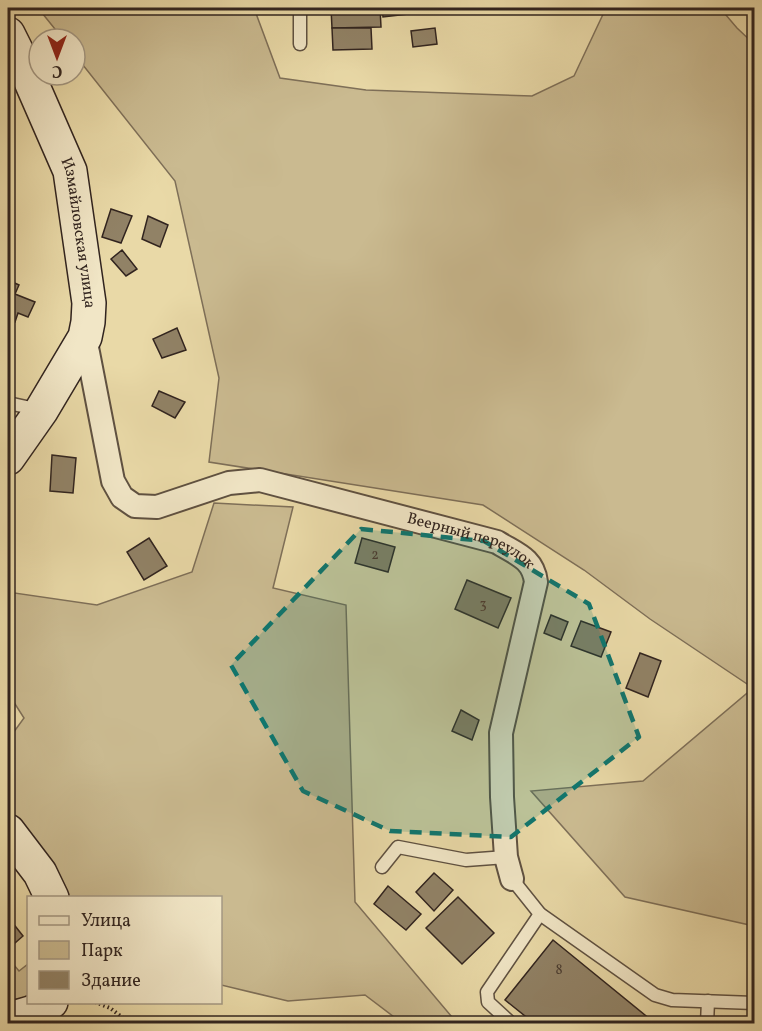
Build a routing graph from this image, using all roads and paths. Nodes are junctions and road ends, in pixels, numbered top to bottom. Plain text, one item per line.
1 (300, 8) edge
2 (8, 34) edge
3 (300, 44) dead end
4 (85, 337) junction
5 (8, 403) edge
6 (41, 411) junction
7 (8, 458) edge
8 (8, 831) edge
9 (382, 867) dead end
10 (509, 868) junction
11 (52, 896) edge
12 (540, 914) junction
13 (708, 1001) junction
14 (754, 1003) edge
15 (49, 1004) edge
16 (99, 1004) edge
17 (8, 1018) edge
18 (131, 1023) edge
19 (512, 1023) edge
20 (707, 1023) edge

1 - 3 lane
2 - 4 street, Измайловская улица
4 - 6 street, Измайловская улица
4 - 10 street, Веерный переулок
5 - 6 lane
6 - 7 street, Измайловская улица
8 - 11 street
9 - 10 lane
10 - 12 lane
12 - 13 lane
12 - 19 lane
13 - 14 lane
13 - 20 lane
15 - 17 street
16 - 18 path

